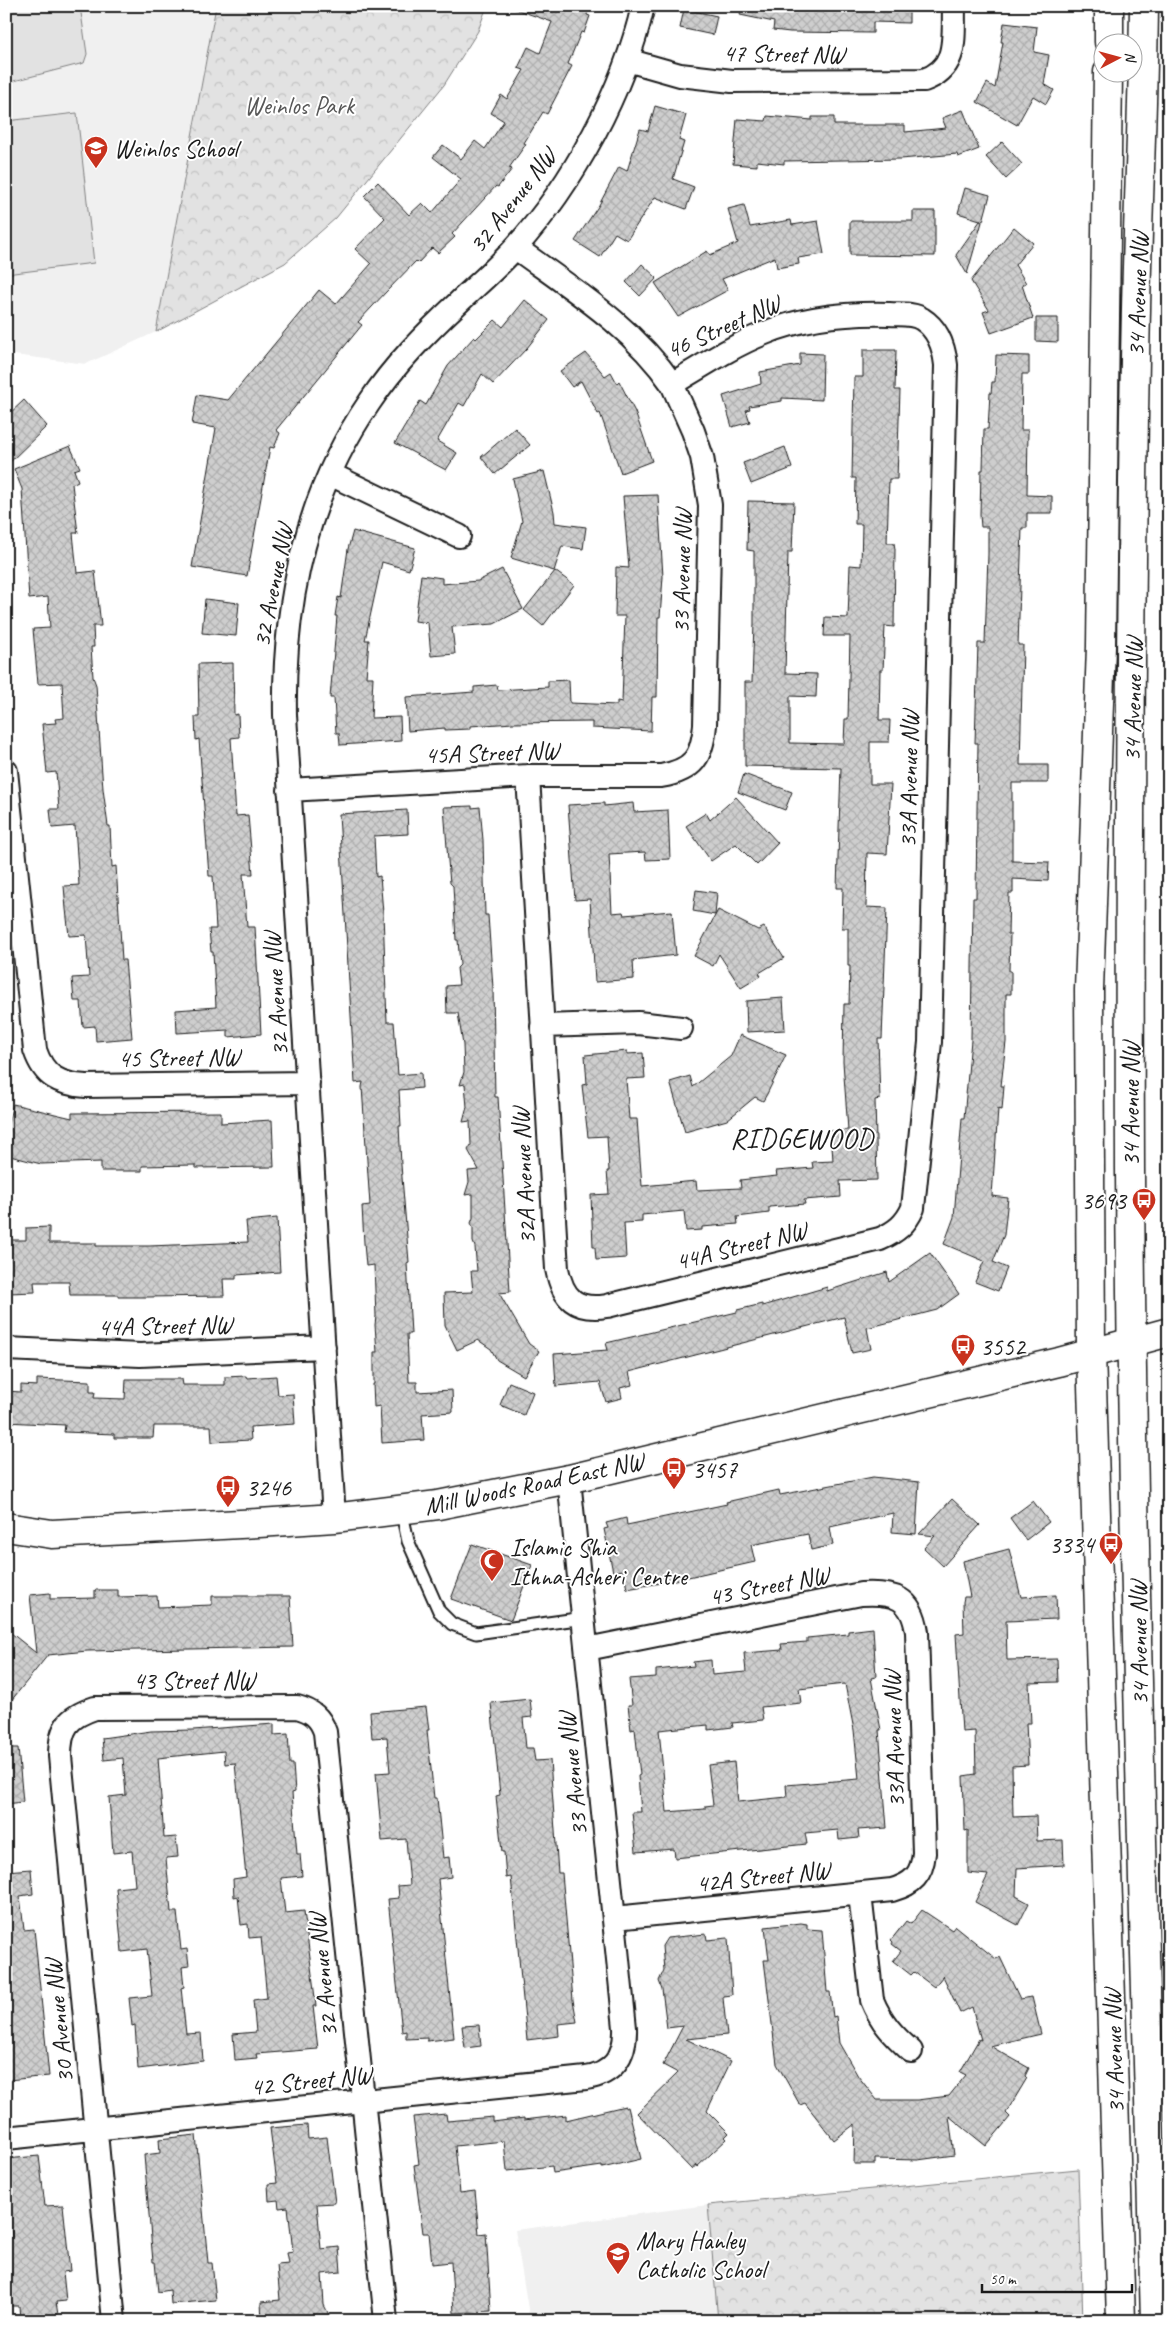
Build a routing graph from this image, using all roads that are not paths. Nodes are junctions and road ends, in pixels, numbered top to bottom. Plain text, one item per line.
1 (643, 6) edge
2 (954, 6) edge
3 (1109, 6) edge
4 (1144, 6) edge
5 (1109, 32) edge
6 (628, 60) junction
7 (1108, 82) edge
8 (516, 248) junction
9 (936, 332) joint
10 (672, 384) junction
11 (330, 474) junction
12 (459, 536) dead end
13 (694, 763) joint
14 (6, 771) edge
15 (528, 776) junction
16 (289, 790) junction
17 (542, 1026) junction
18 (681, 1028) dead end
19 (308, 1083) junction
20 (904, 1225) joint
21 (588, 1308) joint
22 (1169, 1332) edge
23 (1131, 1342) junction
24 (324, 1348) junction
25 (6, 1350) edge
26 (1091, 1354) junction
27 (569, 1479) junction
28 (401, 1509) junction
29 (334, 1518) junction
30 (6, 1527) edge
31 (902, 1600) joint
32 (584, 1618) junction
33 (587, 1649) junction
34 (317, 1716) joint
35 (71, 1720) joint
36 (915, 1880) joint
37 (860, 1894) junction
38 (615, 1918) junction
39 (911, 2051) dead end
40 (616, 2062) joint
41 (362, 2102) junction
42 (96, 2129) junction
43 (6, 2138) edge
44 (114, 2321) edge
45 (386, 2321) edge
46 (1121, 2321) edge
47 (1155, 2321) edge

1 - 6 street, 32 Avenue NW
2 - 6 street, 47 Street NW
3 - 5 main road
4 - 23 main road, 34 Avenue NW
6 - 8 street, 32 Avenue NW
7 - 26 main road, 34 Avenue NW
8 - 10 street, 46 Street NW
8 - 11 street, 32 Avenue NW
9 - 10 street, 46 Street NW
9 - 20 street, 33A Avenue NW
10 - 13 street, 33 Avenue NW
11 - 12 street
11 - 16 street, 32 Avenue NW
13 - 15 street, 45A Street NW
14 - 19 street, 45 Street NW
15 - 16 street, 45A Street NW
15 - 17 street, 32A Avenue NW
16 - 19 street, 32 Avenue NW
17 - 18 street
17 - 21 street, 32A Avenue NW
19 - 24 street, 32 Avenue NW
20 - 21 street, 44A Street NW
22 - 23 main road, Mill Woods Road East NW
23 - 26 main road, Mill Woods Road East NW
23 - 47 main road, 34 Avenue NW
24 - 25 street, 44A Street NW
24 - 29 street, 32 Avenue NW
26 - 27 main road, Mill Woods Road East NW
26 - 46 main road, 34 Avenue NW
27 - 28 main road, Mill Woods Road East NW
27 - 32 street, 33 Avenue NW
28 - 29 main road, Mill Woods Road East NW
28 - 32 lane
29 - 30 main road, Mill Woods Road East NW
31 - 33 street, 43 Street NW
31 - 36 street, 33A Avenue NW
32 - 33 street, 33 Avenue NW
33 - 38 street, 33 Avenue NW
34 - 35 street, 43 Street NW
34 - 41 street, 32 Avenue NW
35 - 42 street, 30 Avenue NW
36 - 37 street, 42A Street NW
37 - 38 street, 42A Street NW
37 - 39 street
38 - 40 street, 33 Avenue NW
40 - 41 street, 42 Street NW
41 - 42 street, 42 Street NW
41 - 45 street, 32 Avenue NW
42 - 43 street, 42 Street NW
42 - 44 street, 30 Avenue NW

